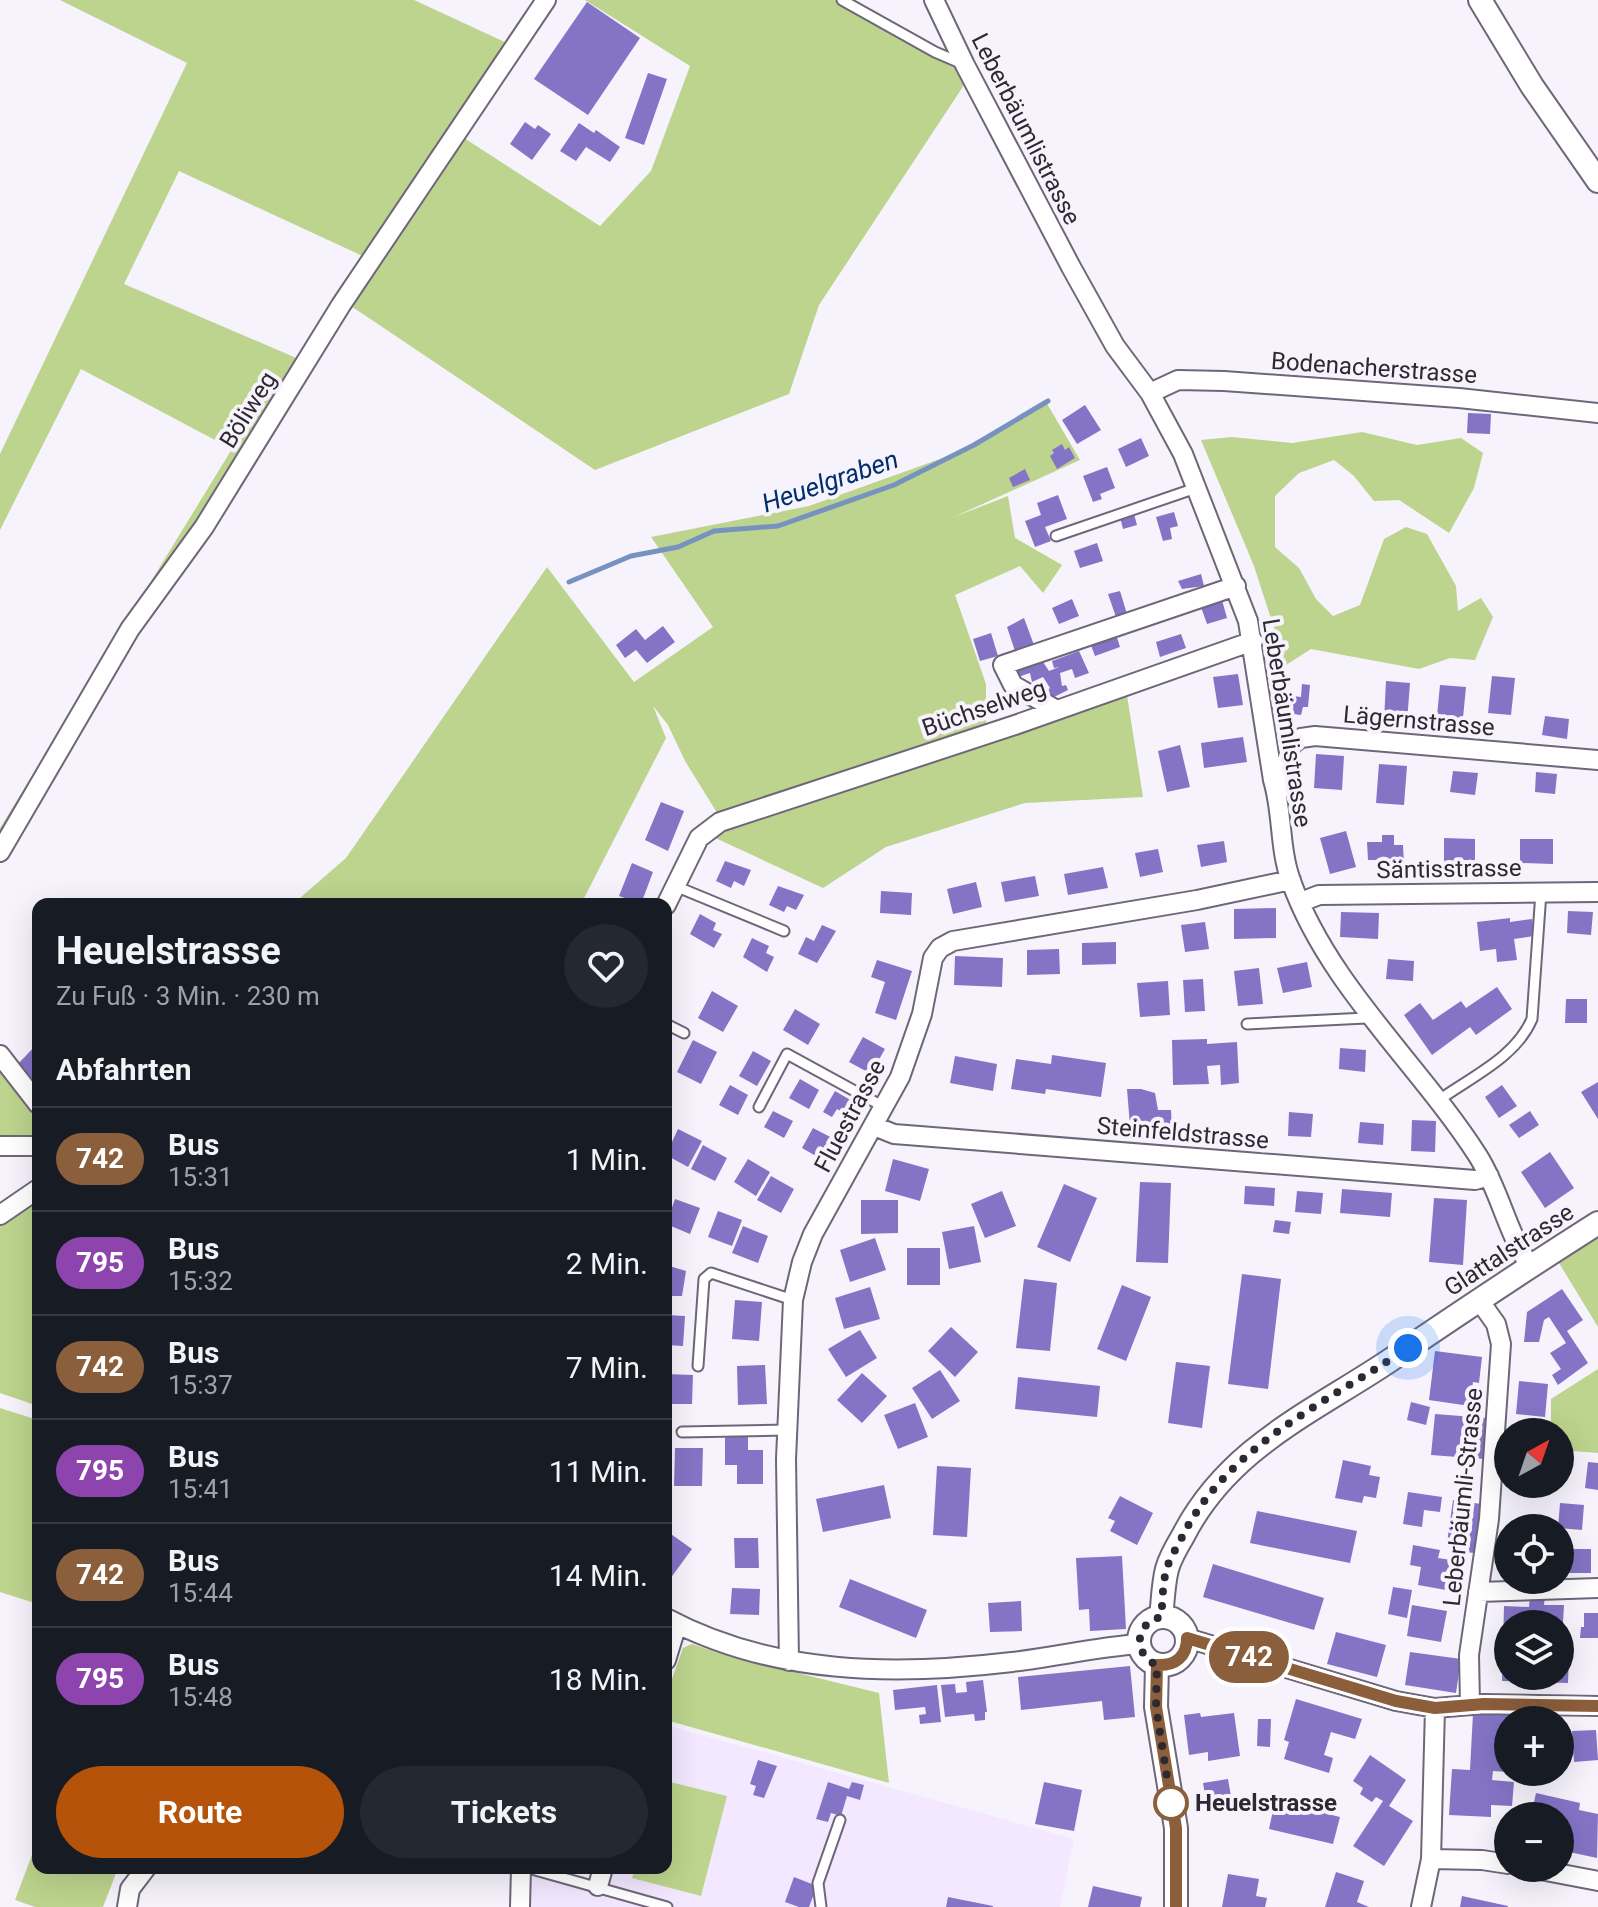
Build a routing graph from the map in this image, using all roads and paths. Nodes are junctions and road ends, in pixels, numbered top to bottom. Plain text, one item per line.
1 (546, 0) edge
2 (842, 0) edge
3 (934, 0) edge
4 (1480, 0) edge
5 (965, 65) junction
6 (1598, 181) edge
7 (1150, 393) junction
8 (1598, 413) edge
9 (1196, 488) junction
10 (1056, 536) dead end
11 (1236, 586) junction
12 (1253, 641) junction
13 (1055, 709) junction
14 (1598, 760) edge
15 (1278, 796) junction
16 (0, 852) edge
17 (1291, 880) junction
18 (675, 886) junction
19 (1541, 892) junction
20 (1598, 892) edge
21 (669, 898) edge
22 (1301, 902) junction
23 (784, 931) dead end
24 (1372, 1015) junction
25 (1247, 1024) dead end
26 (672, 1027) edge
27 (684, 1033) dead end
28 (0, 1055) edge
29 (32, 1096) edge
30 (1439, 1100) junction
31 (759, 1107) dead end
32 (884, 1107) junction
33 (874, 1126) junction
34 (0, 1146) edge
35 (32, 1146) edge
36 (1489, 1176) junction
37 (32, 1193) edge
38 (0, 1215) edge
39 (1598, 1223) edge
40 (1530, 1266) junction
41 (793, 1300) junction
42 (1479, 1300) junction
43 (698, 1366) dead end
44 (787, 1430) junction
45 (682, 1432) dead end
46 (1598, 1588) edge
47 (1478, 1592) junction
48 (1161, 1617) junction
49 (672, 1621) edge
50 (1187, 1638) junction
51 (1139, 1644) junction
52 (789, 1661) junction
53 (1157, 1665) junction
54 (1470, 1704) junction
55 (1598, 1706) edge
56 (1435, 1708) junction
57 (840, 1820) dead end
58 (1431, 1859) junction
59 (1494, 1862) edge
60 (141, 1874) edge
61 (521, 1874) edge
62 (577, 1874) edge
63 (1574, 1876) edge
64 (601, 1877) edge
65 (1598, 1881) edge
66 (127, 1907) edge
67 (520, 1907) edge
68 (667, 1907) edge
69 (821, 1907) edge
70 (1176, 1907) edge
71 (1421, 1907) edge

1 - 16 street, Böliweg
2 - 5 lane
3 - 5 street, Leberbäumlistrasse
4 - 6 street
5 - 7 street, Leberbäumlistrasse
7 - 8 street, Bodenacherstrasse
7 - 9 street, Leberbäumlistrasse
9 - 10 lane
9 - 11 street, Leberbäumlistrasse
11 - 12 street, Leberbäumlistrasse
11 - 13 street
12 - 13 street, Büchselweg
12 - 15 street, Leberbäumlistrasse
13 - 18 street, Büchselweg
14 - 15 street, Lägernstrasse
15 - 17 street, Leberbäumlistrasse
17 - 22 street, Leberbäumlistrasse
17 - 32 street, Fluestrasse
18 - 21 street, Büchselweg
18 - 23 lane
19 - 20 street, Säntisstrasse
19 - 22 street, Säntisstrasse
19 - 30 lane
22 - 24 street, Leberbäumlistrasse
24 - 25 lane
24 - 30 street, Leberbäumlistrasse
26 - 27 lane
28 - 29 street
30 - 36 street, Leberbäumlistrasse
31 - 32 lane
32 - 33 street, Fluestrasse
33 - 36 street, Steinfeldstrasse
33 - 41 street, Fluestrasse
34 - 35 street
36 - 40 street, Leberbäumlistrasse
37 - 38 street
39 - 40 street, Glattalstrasse
40 - 42 street, Glattalstrasse
41 - 43 lane
41 - 44 street, Fluestrasse
42 - 47 street, Leberbäumli-Strasse
42 - 48 street, Glattalstrasse
44 - 45 lane
44 - 52 street, Fluestrasse
46 - 47 street
47 - 54 street, Leberbäumli-Strasse
48 - 50 street
48 - 51 street
49 - 52 street
50 - 53 street
50 - 56 street
51 - 52 street
51 - 53 street
53 - 70 street
54 - 55 street
54 - 56 street
56 - 58 street
57 - 69 lane
58 - 59 street
58 - 71 street
60 - 66 street
61 - 67 street
62 - 64 lane
63 - 65 street
64 - 68 lane

